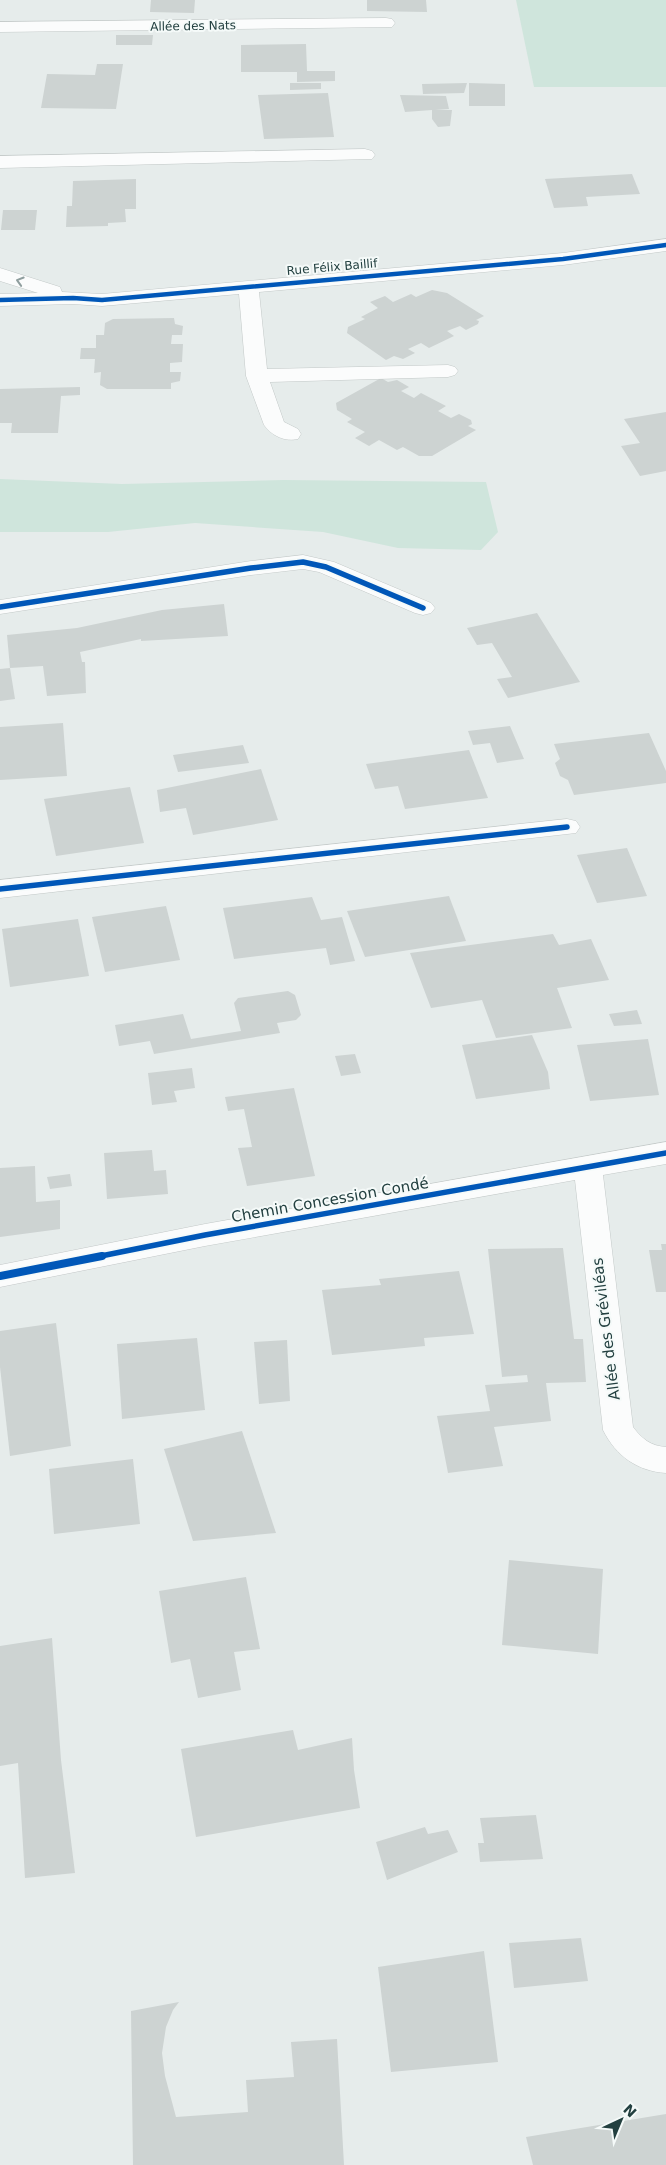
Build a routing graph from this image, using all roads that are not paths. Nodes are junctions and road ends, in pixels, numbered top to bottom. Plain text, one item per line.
1 (386, 23) dead end
2 (0, 27) edge
3 (365, 155) dead end
4 (0, 162) edge
5 (666, 245) edge
6 (0, 274) edge
7 (248, 286) junction
8 (73, 298) junction
9 (0, 300) edge
10 (448, 371) dead end
11 (257, 376) junction
12 (290, 434) dead end
13 (0, 607) edge
14 (423, 608) dead end
15 (568, 827) dead end
16 (0, 890) edge
17 (666, 1153) edge
18 (588, 1167) junction
19 (0, 1276) edge
20 (666, 1460) edge

1 - 2 street, Allée des Nats
3 - 4 street
5 - 7 street, Rue Félix Baillif
8 -> 6 street, Rue Félix Baillif
7 - 8 street, Rue Félix Baillif
7 - 11 street
8 - 9 street, Rue Félix Baillif
10 - 11 street
11 - 12 street
13 - 14 street
15 - 16 street
17 - 18 street, Chemin Concession Condé
18 - 19 street, Chemin Concession Condé
18 - 20 street, Allée des Gréviléas

